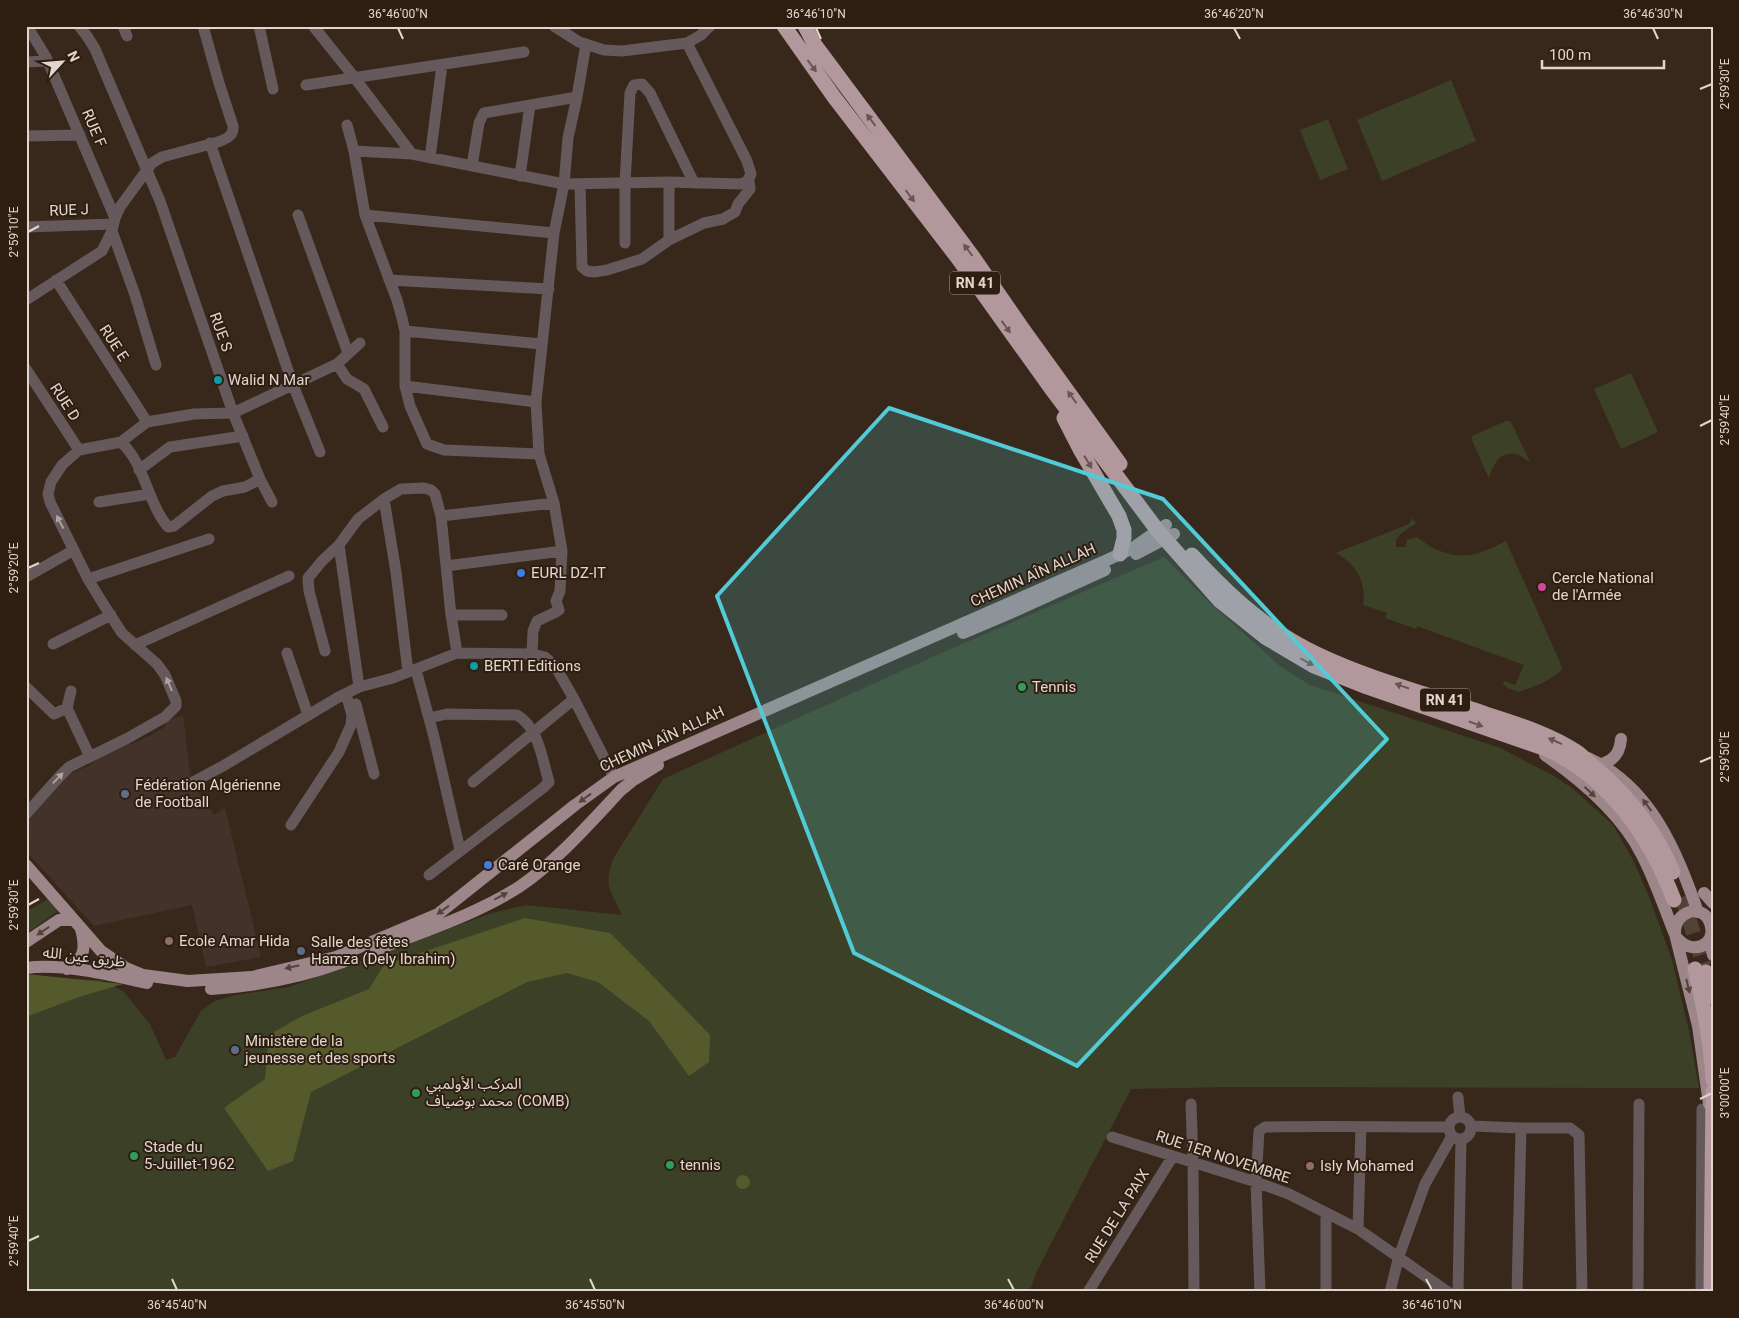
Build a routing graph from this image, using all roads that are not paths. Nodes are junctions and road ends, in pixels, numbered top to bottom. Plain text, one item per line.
1 (27, 26) edge
2 (79, 26) edge
3 (203, 26) edge
4 (259, 26) edge
5 (315, 26) edge
6 (554, 26) edge
7 (710, 26) edge
8 (784, 26) edge
9 (805, 26) edge
10 (687, 43) junction
11 (586, 44) junction
12 (524, 52) dead end
13 (48, 61) junction
14 (26, 62) edge
15 (442, 65) junction
16 (354, 77) junction
17 (306, 85) dead end
18 (273, 89) dead end
19 (577, 97) junction
20 (530, 105) junction
21 (347, 126) dead end
22 (80, 135) junction
23 (26, 136) edge
24 (210, 143) junction
25 (354, 152) junction
26 (412, 154) junction
27 (430, 158) junction
28 (472, 166) junction
29 (146, 170) junction
30 (520, 176) junction
31 (749, 181) junction
32 (669, 182) junction
33 (625, 183) junction
34 (694, 183) junction
35 (564, 184) junction
36 (580, 184) junction
37 (298, 215) dead end
38 (365, 215) junction
39 (113, 224) junction
40 (26, 227) edge
41 (554, 232) junction
42 (669, 240) junction
43 (625, 243) dead end
44 (56, 280) junction
45 (389, 280) junction
46 (549, 289) junction
47 (26, 300) edge
48 (405, 331) junction
49 (360, 344) dead end
50 (541, 344) junction
51 (348, 353) junction
52 (337, 364) junction
53 (156, 365) dead end
54 (26, 370) edge
55 (293, 385) junction
56 (405, 386) junction
57 (1050, 387) junction
58 (536, 402) junction
59 (233, 413) junction
60 (147, 422) junction
61 (383, 427) dead end
62 (243, 436) junction
63 (121, 442) junction
64 (78, 450) junction
65 (320, 452) dead end
66 (539, 454) junction
67 (139, 470) junction
68 (260, 480) junction
69 (150, 494) junction
70 (384, 499) junction
71 (99, 502) dead end
72 (272, 502) dead end
73 (554, 503) junction
74 (441, 516) junction
75 (1166, 533) junction
76 (208, 539) dead end
77 (339, 544) junction
78 (74, 550) junction
79 (562, 551) junction
80 (1120, 554) junction
81 (446, 566) junction
82 (289, 576) dead end
83 (26, 578) edge
84 (88, 578) junction
85 (110, 615) junction
86 (451, 615) junction
87 (502, 615) dead end
88 (53, 644) dead end
89 (135, 645) junction
90 (325, 650) dead end
91 (287, 653) dead end
92 (457, 653) junction
93 (532, 654) junction
94 (412, 671) junction
95 (26, 687) edge
96 (352, 690) junction
97 (71, 691) dead end
98 (574, 699) junction
99 (67, 708) junction
100 (308, 715) junction
101 (429, 718) junction
102 (533, 731) junction
103 (1621, 739) dead end
104 (1524, 741) junction
105 (1578, 753) junction
106 (90, 757) junction
107 (1602, 764) junction
108 (374, 774) dead end
109 (614, 777) junction
110 (193, 782) dead end
111 (473, 782) dead end
112 (621, 790) junction
113 (26, 814) edge
114 (292, 825) dead end
115 (460, 850) junction
116 (26, 865) edge
117 (429, 875) dead end
118 (466, 893) junction
119 (1704, 893) dead end
120 (1713, 903) edge
121 (62, 906) junction
122 (478, 909) junction
123 (1698, 912) junction
124 (59, 920) junction
125 (1711, 921) edge
126 (77, 925) junction
127 (1676, 936) junction
128 (1711, 937) edge
129 (26, 942) edge
130 (26, 960) edge
131 (1704, 963) edge
132 (26, 968) edge
133 (42, 968) junction
134 (67, 969) junction
135 (137, 981) joint
136 (188, 985) junction
137 (1713, 997) edge
138 (1713, 1080) edge
139 (1713, 1091) edge
140 (1458, 1097) dead end
141 (1191, 1104) dead end
142 (1639, 1104) dead end
143 (1707, 1114) edge
144 (1460, 1117) junction
145 (1472, 1126) junction
146 (1361, 1128) junction
147 (1521, 1128) junction
148 (1454, 1134) junction
149 (1112, 1137) dead end
150 (1173, 1156) junction
151 (1193, 1162) junction
152 (1256, 1182) junction
153 (1326, 1213) junction
154 (1358, 1229) junction
155 (1399, 1256) junction
156 (1088, 1292) edge
157 (1194, 1292) edge
158 (1260, 1292) edge
159 (1326, 1292) edge
160 (1390, 1292) edge
161 (1448, 1292) edge
162 (1458, 1292) edge
163 (1516, 1292) edge
164 (1582, 1292) edge
165 (1638, 1292) edge
166 (1701, 1292) edge
167 (1712, 1292) edge

1 - 13 street, RUE F
2 - 29 street, RUE S
3 - 24 street
4 - 18 street
5 - 16 street
6 - 11 street
7 - 10 street
8 -> 57 highway, RN 41
75 -> 9 highway, RN 41
10 - 11 street
10 - 31 street
11 - 19 street
12 - 15 street
13 - 14 street
13 - 22 street, RUE F
15 - 16 street
15 - 27 street
16 - 17 street
16 - 26 street
19 - 20 street
19 - 35 street
20 - 28 street
20 - 30 street
21 - 25 street
22 - 23 street
22 - 39 street, RUE F
24 - 29 street
24 - 55 street
25 - 26 street
25 - 38 street
26 - 27 street
27 - 28 street
28 - 30 street
29 - 39 street
29 - 59 street, RUE S
30 - 35 street
31 - 34 street
31 - 42 street
32 - 33 street
32 - 34 street
32 - 42 street
33 - 34 street
33 - 36 street
33 - 43 street
35 - 36 street
35 - 41 street
36 - 42 street
37 - 51 street
38 - 41 street
38 - 45 street
39 - 40 street, RUE J
39 - 44 street
39 - 53 street, RUE F
41 - 46 street
44 - 47 street
44 - 60 street, RUE E
45 - 46 street
45 - 48 street
46 - 50 street
48 - 50 street
48 - 56 street
49 - 51 street
50 - 58 street
51 - 52 street
52 - 55 street
52 - 61 street
54 - 64 street, RUE D
55 - 59 street
55 - 65 street
56 - 58 street
56 - 66 street
57 - 75 highway, RN 41
57 -> 80 highway
58 - 66 street
59 - 60 street
59 - 62 street, RUE S
60 - 63 street
62 - 67 street
62 - 68 street, RUE S
63 - 64 street
63 - 67 street
78 -> 64 street
66 - 73 street
67 - 69 street
68 - 69 street
68 - 72 street, RUE S
69 - 71 street
70 - 74 street
70 - 77 street
70 - 94 street
73 - 74 street
73 - 79 street
74 - 81 street
75 - 80 main road, CHEMIN AÎN ALLAH
75 -> 104 highway, RN 41
105 -> 75 highway, RN 41
75 - 112 main road, CHEMIN AÎN ALLAH
76 - 84 street
77 - 90 street
77 - 96 street
78 - 83 street
78 - 84 street
79 - 81 street
79 - 93 street
80 - 109 main road, CHEMIN AÎN ALLAH
81 - 86 street
82 - 89 street
84 - 85 street
85 - 88 street
85 - 89 street
86 - 87 street
86 - 92 street
106 -> 89 street
91 - 100 street
92 - 93 street
92 - 94 street
93 - 98 street
94 - 96 street
94 - 101 street
95 - 99 street
96 - 100 street
96 - 108 street
96 - 114 street
97 - 99 street
98 - 102 street
98 - 109 street
99 - 106 street
100 - 110 street
101 - 102 street
101 - 115 street
102 - 111 street
102 - 115 street
103 - 107 main road
104 - 105 highway, RN 41
104 -> 127 main road
105 - 107 main road
113 -> 106 street
123 -> 107 main road
109 - 112 main road
109 -> 118 main road, CHEMIN AÎN ALLAH
122 -> 112 main road, CHEMIN AÎN ALLAH
115 - 117 street
116 - 121 main road, CHEMIN AÎN ALLAH
118 - 122 main road
118 -> 136 main road, CHEMIN AÎN ALLAH
119 - 120 main road
121 - 124 main road
121 - 126 main road, CHEMIN AÎN ALLAH
122 - 136 main road, CHEMIN AÎN ALLAH
123 - 125 main road
123 - 127 main road
124 - 126 main road
124 -> 129 main road
125 - 128 main road
126 - 134 main road
126 - 136 main road, CHEMIN AÎN ALLAH
127 - 128 main road
127 -> 143 main road
128 - 131 main road
130 - 133 main road
131 - 137 highway
131 - 138 highway
132 - 133 main road, طريق عين الله
133 - 134 main road, طريق عين الله
134 - 135 main road, طريق عين الله
135 - 136 main road, CHEMIN AÎN ALLAH
139 - 143 highway
140 - 144 street
141 - 151 street
142 - 165 street
143 - 166 street
143 - 167 highway
144 - 145 street
144 - 148 street
145 - 147 street
145 - 148 street
146 - 148 street
146 - 152 street
146 - 154 street
147 - 163 street
147 - 164 street
148 - 155 street
148 - 162 street
149 - 150 street, RUE 1ER NOVEMBRE
150 - 151 street, RUE 1ER NOVEMBRE
150 - 156 street, RUE DE LA PAIX
151 - 152 street, RUE 1ER NOVEMBRE
151 - 157 street
152 - 153 street, RUE 1ER NOVEMBRE
152 - 158 street
153 - 154 street, RUE 1ER NOVEMBRE
153 - 159 street
154 - 155 street, RUE 1ER NOVEMBRE
155 - 160 street
155 - 161 street, RUE 1ER NOVEMBRE

